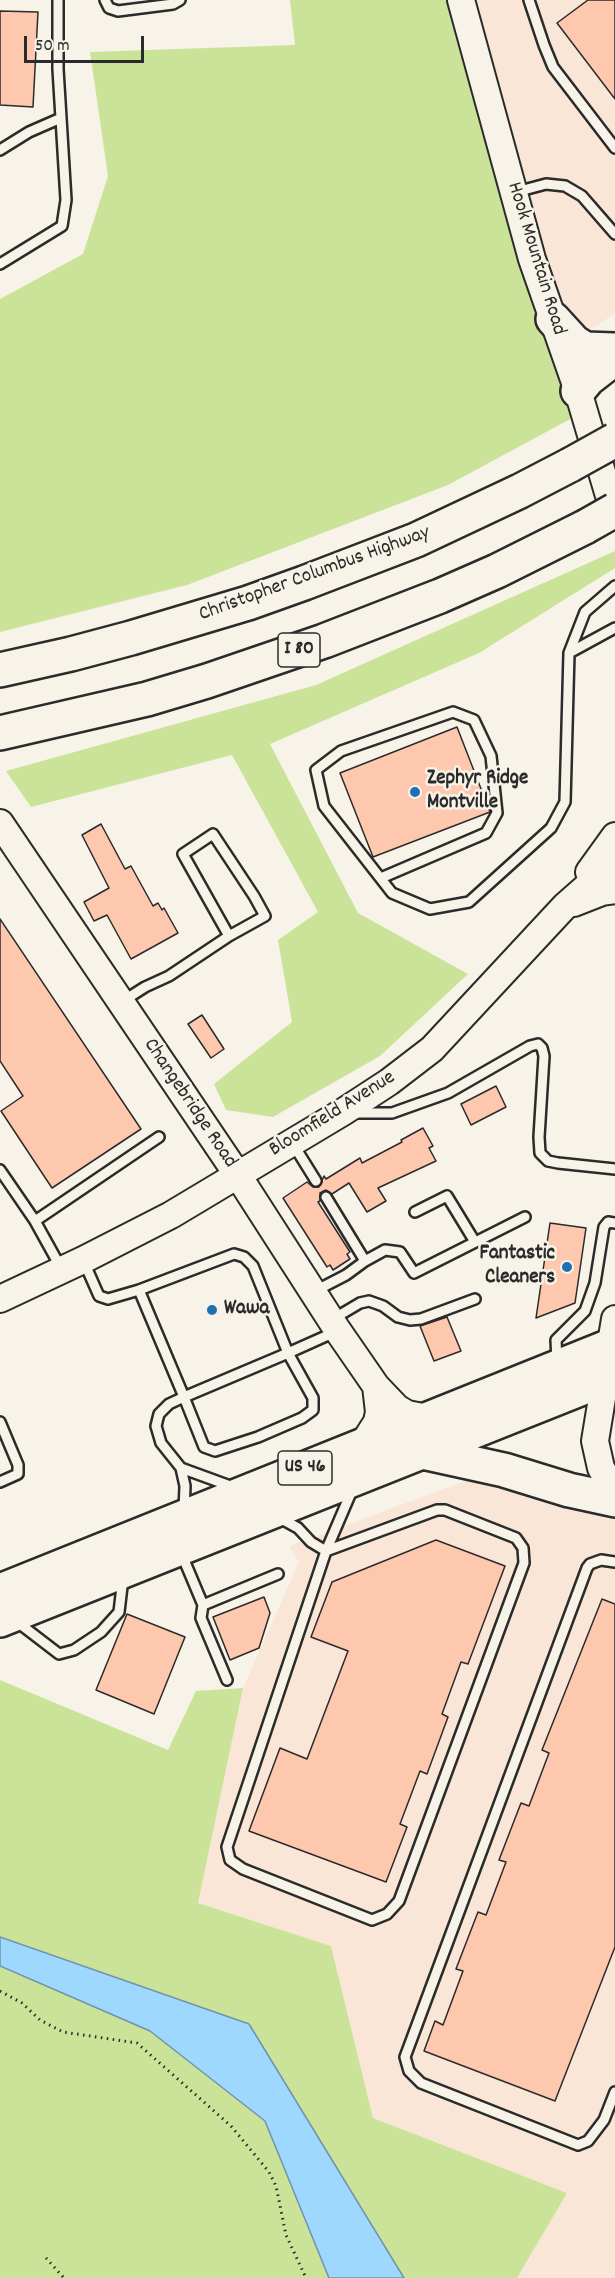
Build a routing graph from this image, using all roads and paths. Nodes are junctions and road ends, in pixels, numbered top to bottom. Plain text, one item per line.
1 (58, 0) edge
2 (105, 0) edge
3 (180, 0) edge
4 (461, 0) edge
5 (529, 0) edge
6 (61, 118) junction
7 (615, 148) edge
8 (0, 150) edge
9 (514, 192) junction
10 (615, 234) edge
11 (0, 264) edge
12 (553, 319) junction
13 (615, 350) edge
14 (615, 358) edge
15 (578, 392) junction
16 (615, 440) edge
17 (615, 510) edge
18 (615, 516) edge
19 (615, 586) edge
20 (615, 628) edge
21 (569, 653) junction
22 (0, 670) edge
23 (0, 733) edge
24 (0, 823) edge
25 (615, 836) edge
26 (615, 862) edge
27 (381, 878) junction
28 (615, 890) edge
29 (566, 906) junction
30 (229, 936) junction
31 (121, 1002) junction
32 (343, 1112) junction
33 (159, 1137) dead end
34 (291, 1142) junction
35 (615, 1169) edge
36 (0, 1170) edge
37 (237, 1174) junction
38 (316, 1181) dead end
39 (326, 1197) dead end
40 (414, 1212) dead end
41 (525, 1217) dead end
42 (35, 1221) junction
43 (615, 1223) edge
44 (475, 1242) junction
45 (365, 1261) junction
46 (73, 1265) junction
47 (139, 1290) junction
48 (313, 1292) junction
49 (0, 1299) edge
50 (475, 1299) dead end
51 (334, 1325) junction
52 (288, 1353) junction
53 (612, 1353) edge
54 (558, 1367) junction
55 (376, 1386) junction
56 (184, 1397) junction
57 (428, 1418) junction
58 (0, 1422) edge
59 (363, 1444) junction
60 (422, 1452) junction
61 (182, 1468) junction
62 (357, 1478) junction
63 (0, 1482) edge
64 (615, 1488) edge
65 (615, 1500) edge
66 (259, 1502) junction
67 (184, 1517) junction
68 (180, 1550) junction
69 (326, 1551) junction
70 (615, 1562) edge
71 (124, 1571) junction
72 (278, 1574) dead end
73 (203, 1605) junction
74 (3, 1609) edge
75 (227, 1680) dead end
76 (0, 1991) edge
77 (615, 2092) edge
78 (46, 2258) dead end
79 (64, 2278) edge
80 (306, 2278) edge

1 - 6 lane
2 - 3 lane
4 - 9 main road, Hook Mountain Road
5 - 7 lane
6 - 8 lane
6 - 11 lane
9 - 10 lane
9 - 12 main road, Hook Mountain Road
12 - 13 highway
12 - 15 main road, Hook Mountain Road
14 - 15 highway
15 - 18 main road, Hook Mountain Road
16 - 22 highway, Christopher Columbus Highway, bridge
17 - 23 highway, I 80, bridge
19 - 21 lane
20 - 21 lane
21 - 27 lane
24 - 31 main road, Changebridge Road
25 - 29 main road
26 - 29 main road, Bloomfield Avenue
27 - 27 lane
28 - 29 main road
29 - 32 main road, Bloomfield Avenue
30 - 30 lane
30 - 31 lane
31 - 37 main road, Changebridge Road
32 - 34 main road, Bloomfield Avenue
32 - 35 lane
33 - 42 lane
34 - 37 main road, Bloomfield Avenue
34 - 38 lane
36 - 42 lane
37 - 46 main road, Bloomfield Avenue
37 - 48 main road, Changebridge Road
39 - 45 lane
40 - 44 lane
41 - 44 lane
42 - 46 lane
43 - 54 lane
44 - 45 lane
45 - 48 lane
46 - 47 lane
46 - 49 main road, Bloomfield Avenue
47 - 52 lane
47 - 56 lane
48 - 51 main road, Changebridge Road
50 - 51 lane
51 - 52 lane
51 - 55 main road, Changebridge Road
52 - 56 lane
52 - 56 lane
53 - 54 highway, US 46
53 - 60 highway, US 46
53 - 64 main road
54 - 57 highway, US 46
55 - 57 main road, Changebridge Road
55 - 59 main road
56 - 61 lane
57 - 59 highway, US 46
58 - 63 lane
59 - 66 highway, US 46
60 - 62 highway, US 46
60 - 65 highway
61 - 66 lane
61 - 67 lane
62 - 66 highway, US 46
62 - 69 lane
66 - 67 highway, US 46
66 - 68 highway, US 46
66 - 69 lane
67 - 74 highway, US 46
68 - 71 highway, US 46
68 - 73 lane
69 - 69 lane
70 - 77 lane
71 - 74 highway, US 46
71 - 74 lane
72 - 73 lane
73 - 75 lane
76 - 80 path
78 - 79 path

